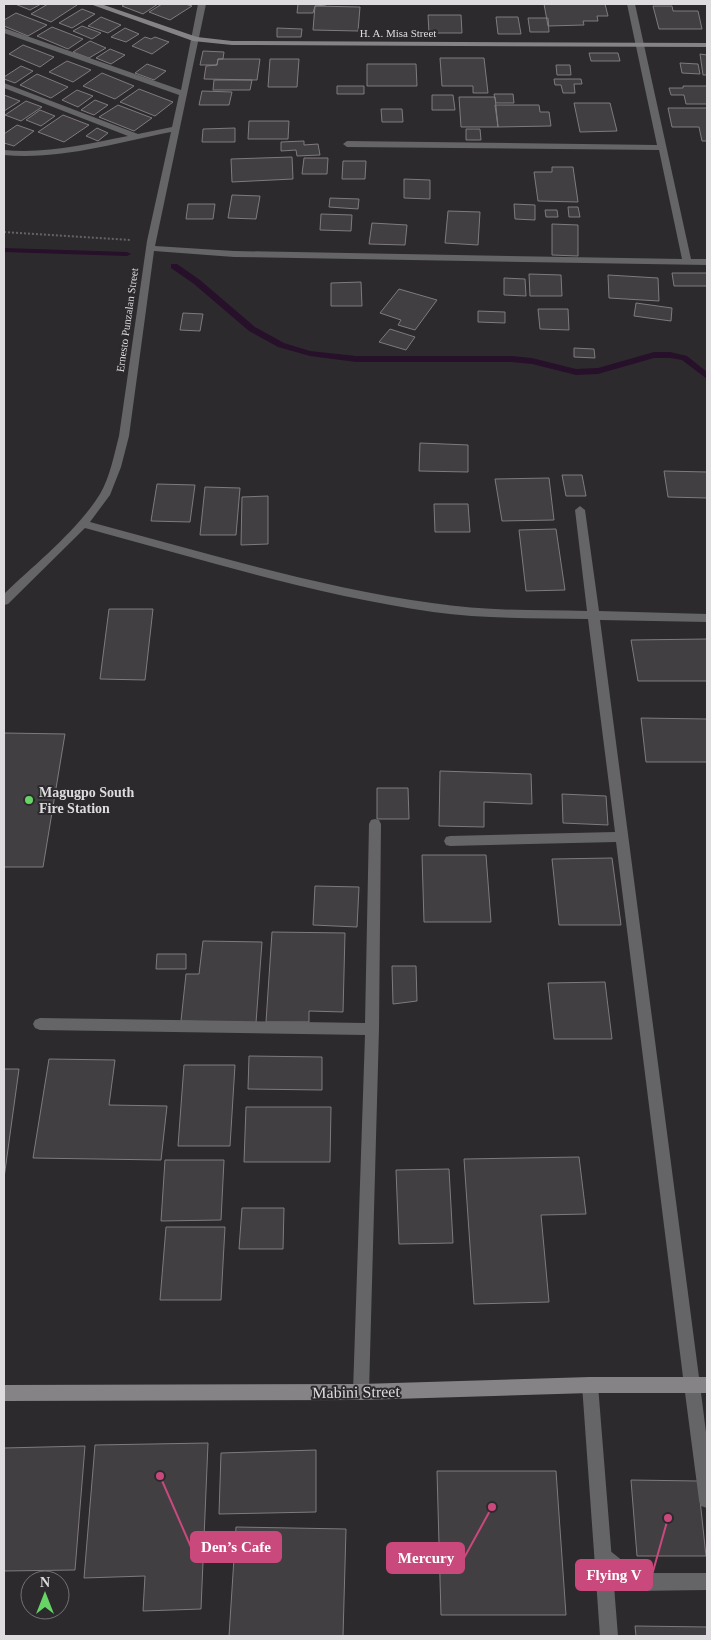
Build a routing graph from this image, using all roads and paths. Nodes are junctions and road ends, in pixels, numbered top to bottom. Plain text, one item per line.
1 (94, 4) edge
2 (202, 4) edge
3 (631, 4) edge
4 (4, 30) edge
5 (196, 39) junction
6 (639, 45) junction
7 (707, 45) edge
8 (4, 85) edge
9 (184, 94) junction
10 (176, 129) junction
11 (136, 136) junction
12 (347, 144) dead end
13 (662, 148) junction
14 (4, 153) edge
15 (4, 232) edge
16 (150, 245) junction
17 (687, 262) junction
18 (707, 262) edge
19 (580, 510) dead end
20 (83, 524) junction
21 (4, 601) edge
22 (594, 617) junction
23 (707, 618) edge
24 (376, 824) dead end
25 (623, 838) junction
26 (450, 841) dead end
27 (40, 1024) dead end
28 (372, 1029) junction
29 (590, 1385) junction
30 (700, 1385) edge
31 (361, 1392) junction
32 (4, 1393) edge
33 (707, 1500) edge
34 (603, 1556) junction
35 (707, 1582) edge
36 (609, 1636) edge

1 - 5 street, H. A. Misa Street
2 - 5 street, Ernesto Punzalan Street
3 - 6 street
4 - 9 street
5 - 6 street, H. A. Misa Street
5 - 9 street, Ernesto Punzalan Street
6 - 7 street, H. A. Misa Street
6 - 13 street
8 - 11 street
9 - 10 street, Ernesto Punzalan Street
10 - 11 street
10 - 16 street, Ernesto Punzalan Street
11 - 14 street
12 - 13 street
13 - 17 street
15 - 16 path
16 - 17 street
16 - 20 street, Ernesto Punzalan Street
17 - 18 street
19 - 22 street
20 - 21 street, Ernesto Punzalan Street
20 - 22 street
22 - 23 street
22 - 25 street
24 - 28 street
25 - 26 street
25 - 30 street
27 - 28 street
28 - 31 street
29 - 30 street, Mabini Street
29 - 31 street, Mabini Street
29 - 34 street
30 - 33 street
31 - 32 street, Mabini Street
34 - 35 street
34 - 36 street

